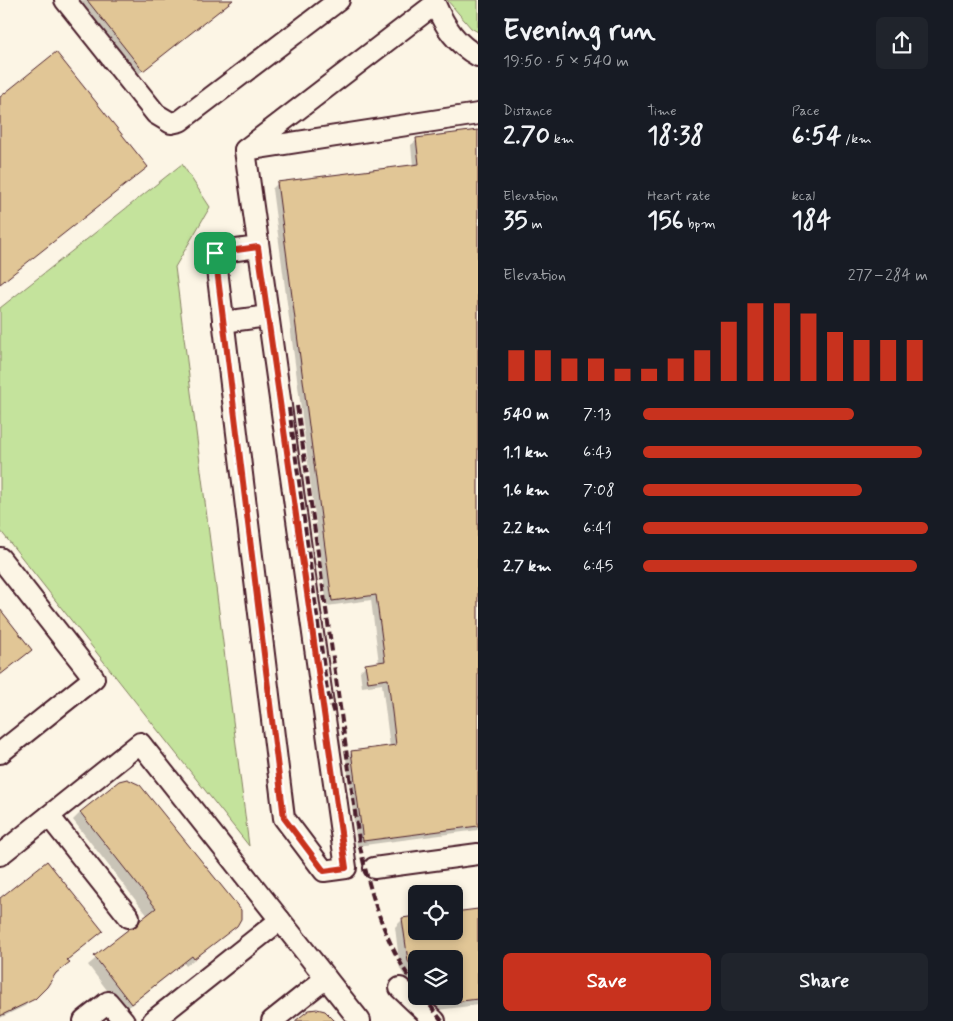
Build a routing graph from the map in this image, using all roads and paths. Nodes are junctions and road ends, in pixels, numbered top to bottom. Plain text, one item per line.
1 (65, 0) edge
2 (339, 0) edge
3 (478, 56) edge
4 (478, 114) edge
5 (245, 150) junction
6 (258, 247) junction
7 (268, 316) junction
8 (223, 322) junction
9 (0, 558) edge
10 (0, 752) edge
11 (49, 816) junction
12 (478, 854) edge
13 (0, 855) edge
14 (374, 868) dead end
15 (129, 917) dead end
16 (280, 920) junction
17 (326, 978) junction
18 (400, 988) dead end
19 (84, 1021) edge
20 (124, 1021) edge
21 (153, 1021) edge
22 (272, 1021) edge
23 (360, 1021) edge
24 (435, 1021) edge

1 - 2 street
3 - 5 street
4 - 5 street
5 - 6 street
6 - 7 street
6 - 8 street
7 - 8 street
7 - 8 street
9 - 10 street
11 - 13 street
11 - 15 street
11 - 16 street
12 - 14 street
16 - 17 street
16 - 21 street
17 - 22 street
17 - 23 street
18 - 24 street
19 - 20 street

